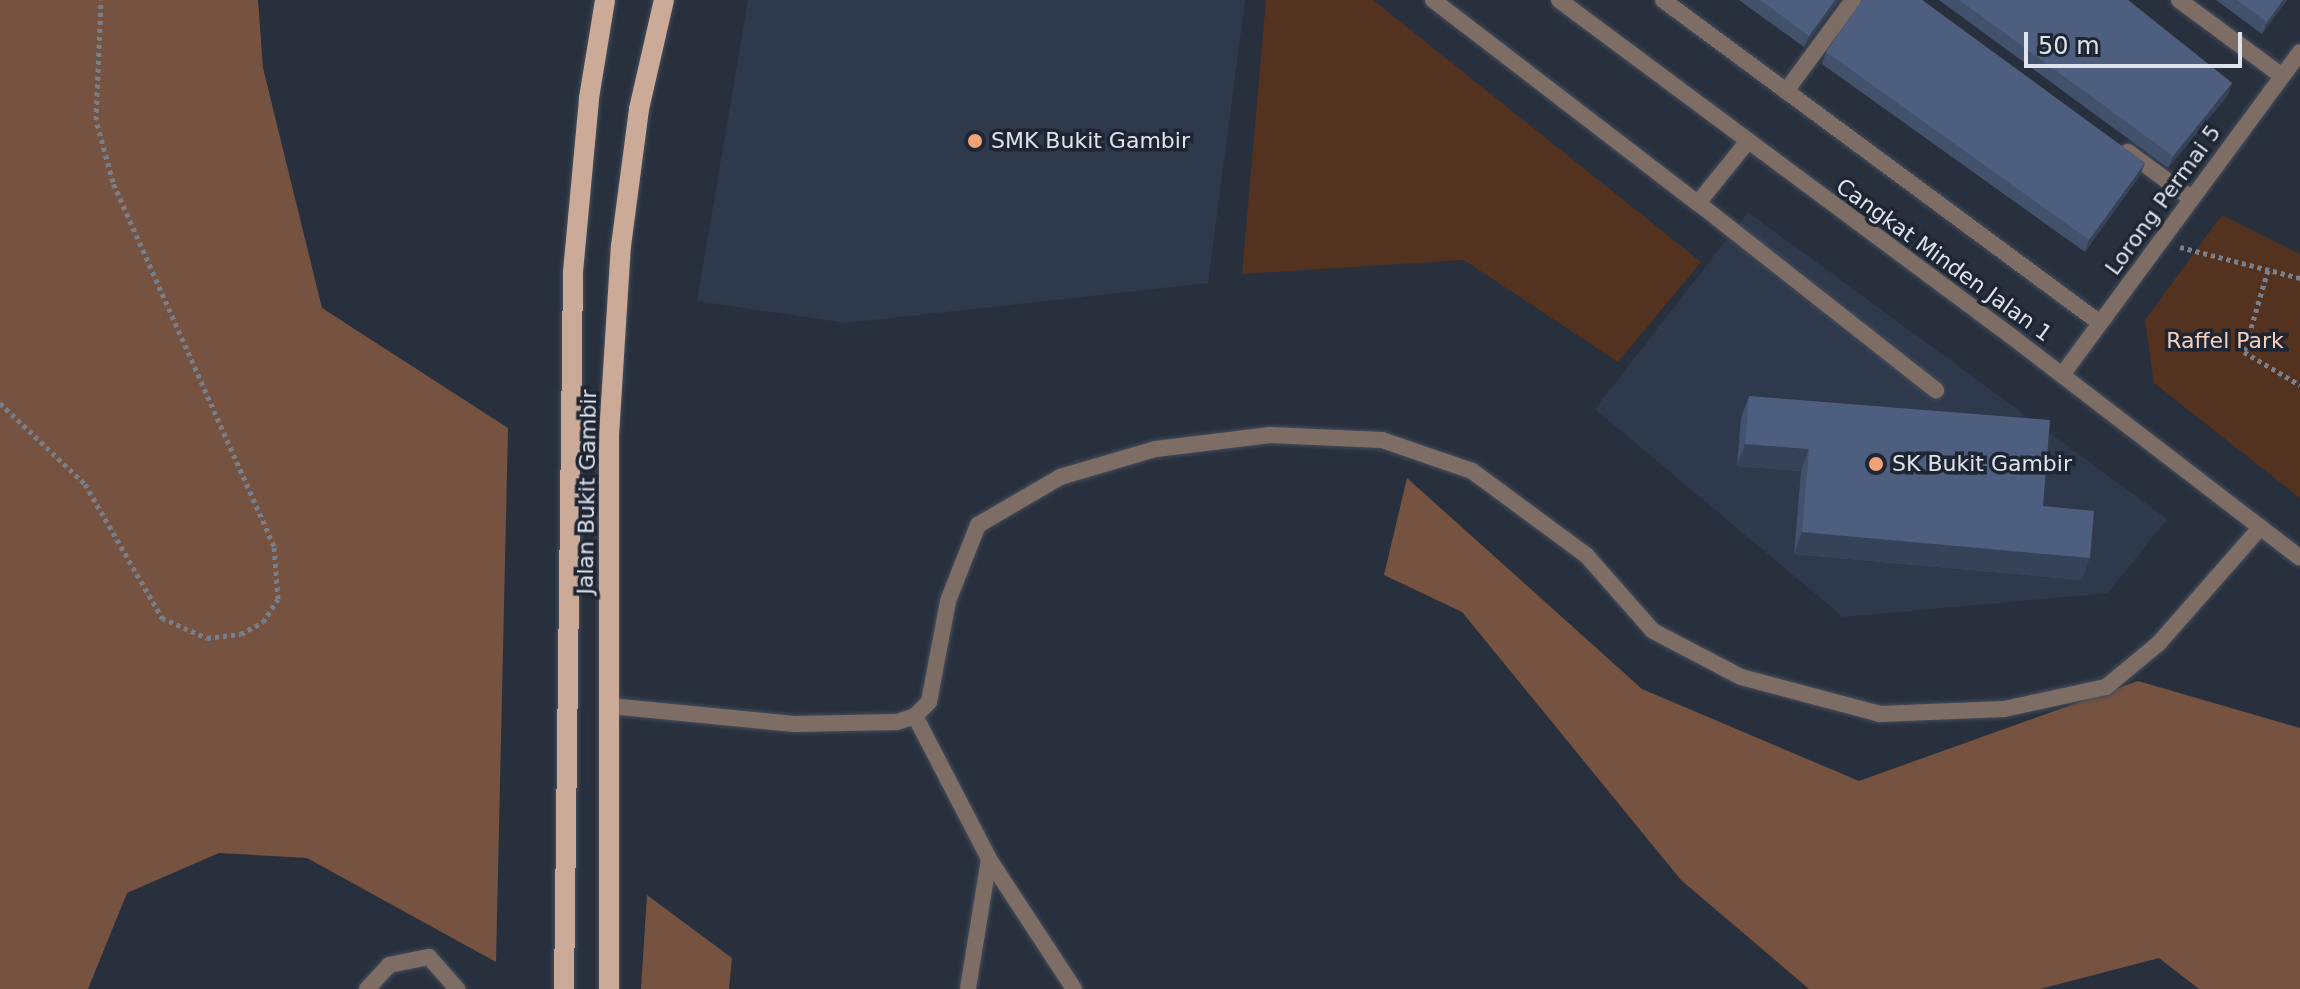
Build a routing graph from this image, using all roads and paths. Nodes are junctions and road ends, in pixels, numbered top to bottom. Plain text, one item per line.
1 (101, 0) edge
2 (605, 0) edge
3 (664, 0) edge
4 (1433, 0) edge
5 (1559, 0) edge
6 (1663, 0) edge
7 (1853, 0) edge
8 (2179, 0) edge
9 (2300, 52) edge
10 (2282, 76) junction
11 (1786, 91) junction
12 (1748, 141) junction
13 (2118, 144) edge
14 (2192, 199) junction
15 (1698, 203) junction
16 (2160, 242) junction
17 (2268, 270) junction
18 (2299, 275) edge
19 (2100, 323) junction
20 (2062, 375) junction
21 (2300, 385) edge
22 (1936, 390) dead end
23 (0, 403) edge
24 (2261, 527) junction
25 (2300, 558) edge
26 (610, 706) junction
27 (915, 716) junction
28 (989, 859) junction
29 (367, 989) edge
30 (457, 989) edge
31 (564, 989) edge
32 (609, 989) edge
33 (968, 989) edge
34 (1074, 989) edge

1 - 23 path
2 - 31 main road, Jalan Bukit Gambir
3 - 26 main road, Jalan Bukit Gambir
4 - 15 street
5 - 12 street, Cangkat Minden Jalan 1
6 - 11 street, Cangkat Minden Jalan 1
7 - 11 street
8 - 10 street
9 - 10 street, Lorong Permai 5
10 - 14 street, Lorong Permai 5
11 - 19 street, Cangkat Minden Jalan 1
12 - 15 street
12 - 20 street, Cangkat Minden Jalan 1
13 - 14 street
14 - 16 street, Lorong Permai 5
15 - 22 street
16 - 17 path
16 - 19 street, Lorong Permai 5
17 - 18 path
17 - 21 path
19 - 20 street, Lorong Permai 5
20 - 24 street, Cangkat Minden Jalan 1
24 - 25 street, Cangkat Minden Jalan 1
24 - 27 street
26 - 27 street
26 - 32 main road, Jalan Bukit Gambir
27 - 28 street
28 - 33 street
28 - 34 street
29 - 30 street

